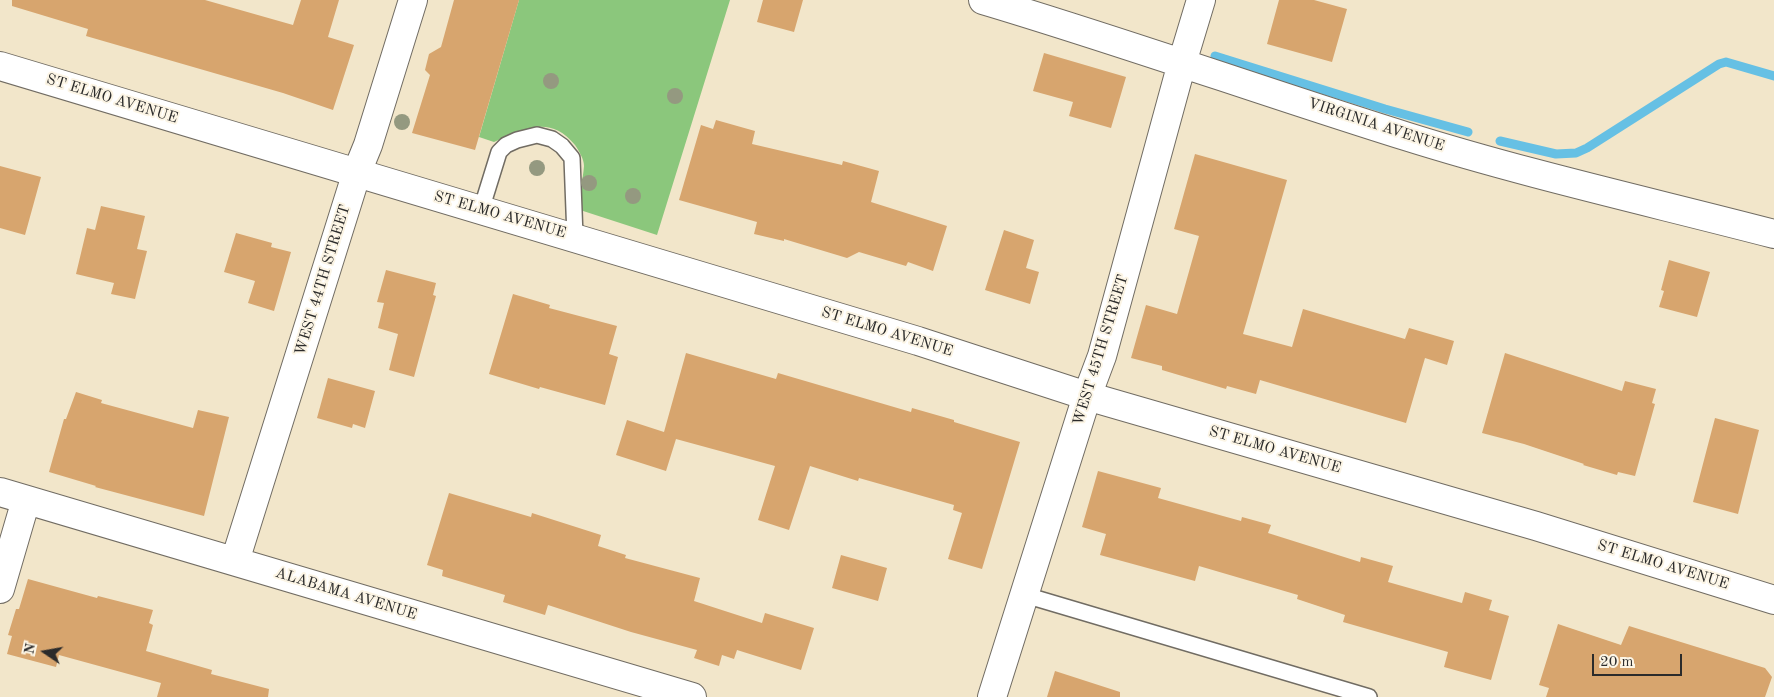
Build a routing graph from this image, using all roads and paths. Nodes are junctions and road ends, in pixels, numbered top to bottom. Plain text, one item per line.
1 (413, 0) edge
2 (982, 0) edge
3 (1201, 0) edge
4 (1182, 63) junction
5 (0, 66) edge
6 (357, 172) junction
7 (480, 210) junction
8 (1774, 234) edge
9 (575, 237) junction
10 (1087, 396) junction
11 (0, 492) edge
12 (26, 500) junction
13 (235, 561) junction
14 (0, 589) edge
15 (1025, 595) junction
16 (1774, 600) edge
17 (692, 697) edge
18 (992, 697) edge
19 (1368, 697) edge

1 - 6 street, WEST 44TH STREET
2 - 4 street, VIRGINIA AVENUE
3 - 4 street, WEST 45TH STREET
4 - 8 street, VIRGINIA AVENUE
4 - 10 street, WEST 45TH STREET
5 - 6 street, ST ELMO AVENUE
6 - 7 street, ST ELMO AVENUE
6 - 13 street, WEST 44TH STREET
7 - 9 street, ST ELMO AVENUE
7 - 9 lane
9 - 10 street, ST ELMO AVENUE
10 - 15 street, WEST 45TH STREET
10 - 16 street, ST ELMO AVENUE
11 - 12 street, ALABAMA AVENUE
12 - 13 street, ALABAMA AVENUE
12 - 14 street
13 - 17 street, ALABAMA AVENUE
15 - 18 street, WEST 45TH STREET
15 - 19 lane

